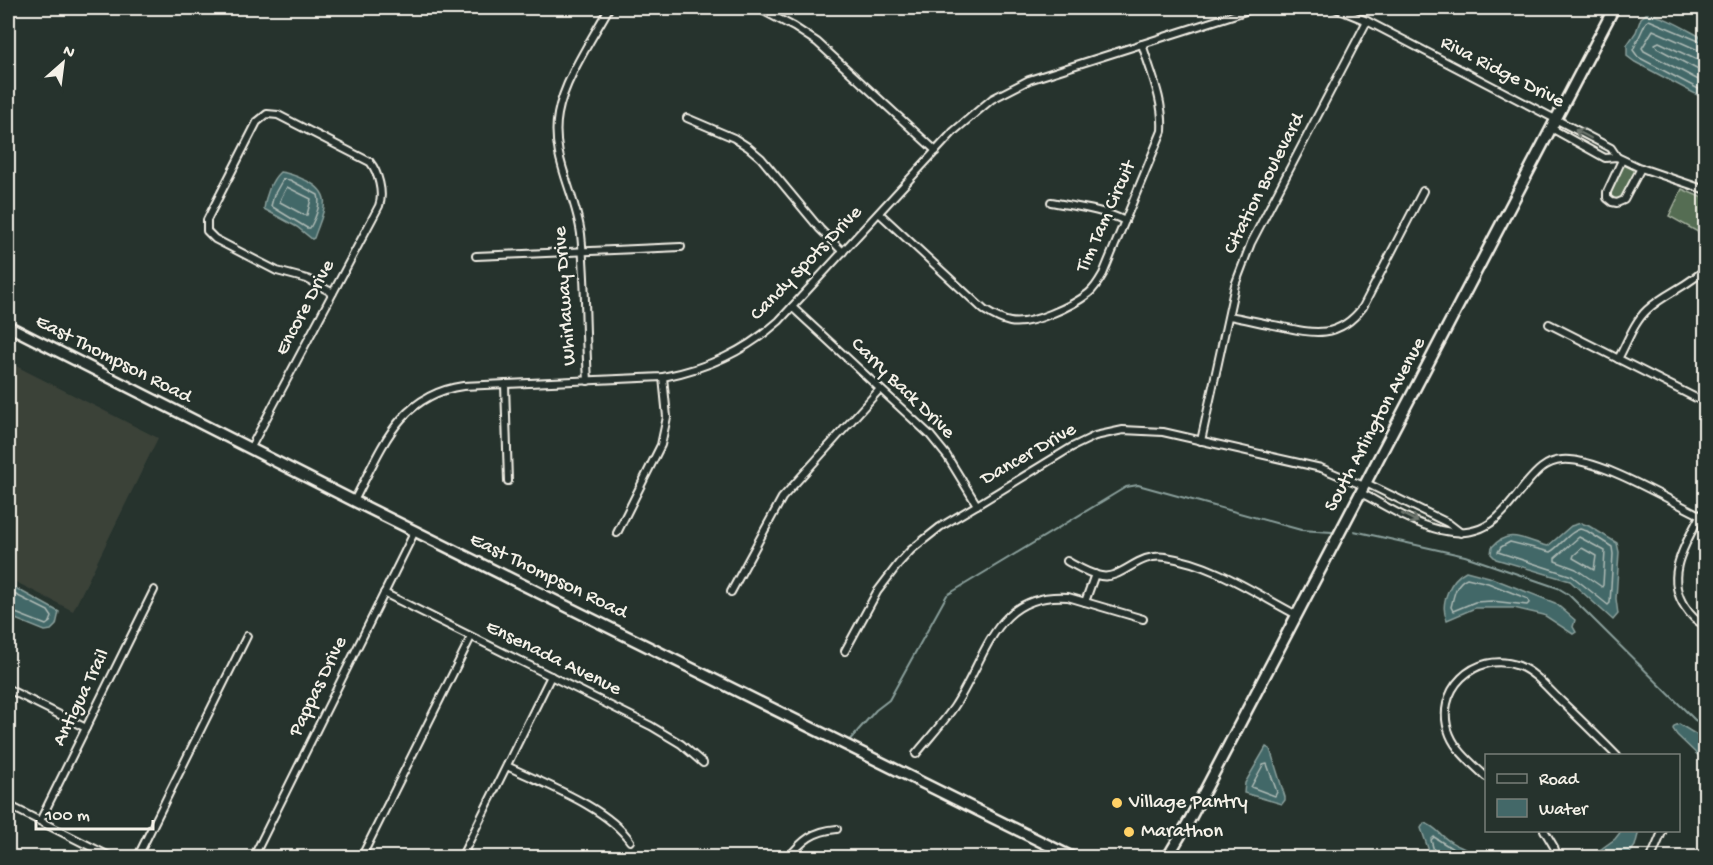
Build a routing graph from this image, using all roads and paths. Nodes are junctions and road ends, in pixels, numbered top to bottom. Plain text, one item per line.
1 (609, 8) edge
2 (758, 8) edge
3 (1253, 8) edge
4 (1335, 8) edge
5 (1614, 8) edge
6 (1367, 21) junction
7 (1142, 44) junction
8 (687, 118) dead end
9 (1556, 119) junction
10 (1551, 128) junction
11 (936, 151) junction
12 (1620, 158) junction
13 (1641, 168) junction
14 (1706, 190) edge
15 (1423, 191) dead end
16 (1051, 202) dead end
17 (879, 213) junction
18 (1125, 221) junction
19 (681, 247) dead end
20 (582, 251) junction
21 (843, 252) junction
22 (476, 256) dead end
23 (1706, 268) edge
24 (333, 293) junction
25 (792, 307) junction
26 (1229, 316) junction
27 (1549, 324) dead end
28 (8, 326) edge
29 (1618, 359) junction
30 (663, 377) junction
31 (588, 381) junction
32 (505, 384) junction
33 (880, 389) junction
34 (1706, 403) edge
35 (1201, 441) junction
36 (250, 449) junction
37 (508, 481) dead end
38 (1364, 487) junction
39 (354, 501) junction
40 (976, 505) junction
41 (1703, 517) edge
42 (415, 531) junction
43 (617, 533) dead end
44 (1462, 533) junction
45 (1067, 561) dead end
46 (1095, 574) junction
47 (154, 590) dead end
48 (731, 592) dead end
49 (384, 593) junction
50 (1085, 602) junction
51 (1297, 615) junction
52 (1143, 620) dead end
53 (1706, 626) edge
54 (248, 636) dead end
55 (471, 636) junction
56 (845, 651) dead end
57 (552, 676) junction
58 (8, 689) edge
59 (86, 728) junction
60 (916, 754) dead end
61 (1615, 754) edge
62 (703, 763) dead end
63 (507, 766) junction
64 (1485, 776) edge
65 (8, 805) edge
66 (40, 821) junction
67 (837, 829) dead end
68 (1545, 832) edge
69 (1663, 832) edge
70 (630, 841) dead end
71 (463, 855) edge
72 (113, 858) edge
73 (138, 858) edge
74 (253, 858) edge
75 (361, 858) edge
76 (475, 858) edge
77 (788, 858) edge
78 (1074, 858) edge
79 (1167, 858) edge
80 (1558, 858) edge
81 (1651, 858) edge

1 - 20 street, Whirlaway Drive
2 - 11 street
3 - 7 street, Candy Spots Drive
4 - 6 street, Riva Ridge Drive
5 - 9 main road, South Arlington Avenue
6 - 9 street, Riva Ridge Drive
6 - 26 street, Citation Boulevard
7 - 11 street, Candy Spots Drive
7 - 18 street, Tim Tam Circuit
8 - 21 street
9 - 10 main road, South Arlington Avenue
12 -> 9 street, Riva Ridge Drive
10 - 12 street, Riva Ridge Drive
10 - 38 main road, South Arlington Avenue
11 - 17 street, Candy Spots Drive
12 - 13 street, Riva Ridge Drive
12 - 13 street
13 - 14 street, Riva Ridge Drive
15 - 26 street
16 - 18 street
17 - 18 street, Tim Tam Circuit
17 - 21 street, Candy Spots Drive
19 - 20 street
20 - 22 street
20 - 31 street, Whirlaway Drive
21 - 25 street, Candy Spots Drive
23 - 29 street
24 - 24 street, Encore Drive
24 - 36 street, Encore Drive
25 - 30 street, Candy Spots Drive
25 - 33 street, Carry Back Drive
26 - 35 street, Citation Boulevard
27 - 29 street
28 - 36 main road, East Thompson Road
29 - 34 street
30 - 31 street, Candy Spots Drive
30 - 43 street
31 - 32 street, Candy Spots Drive
32 - 37 street
32 - 39 street, Candy Spots Drive
33 - 40 street, Carry Back Drive
33 - 48 street
35 - 38 street, Dancer Drive
35 - 40 street, Dancer Drive
36 - 39 main road, East Thompson Road
38 - 44 street
38 -> 44 street
38 - 51 main road, South Arlington Avenue
39 - 42 main road, East Thompson Road
40 - 56 street, Dancer Drive
41 - 44 street
41 - 53 street
42 - 49 street, Pappas Drive
42 - 78 main road, East Thompson Road
45 - 46 street
46 - 50 street
46 - 51 street
47 - 59 street, Antigua Trail
49 - 55 street, Ensenada Avenue
49 - 74 street, Pappas Drive
50 - 52 street
50 - 60 street
51 - 79 main road, South Arlington Avenue
54 - 73 street
55 - 57 street, Ensenada Avenue
55 - 75 street
57 - 62 street, Ensenada Avenue
57 - 63 street
58 - 59 street
59 - 66 street, Antigua Trail
61 - 64 street
63 - 70 street
63 - 71 street
65 - 66 street
66 - 72 street
67 - 77 street
68 - 80 street
69 - 81 street
71 - 76 street

